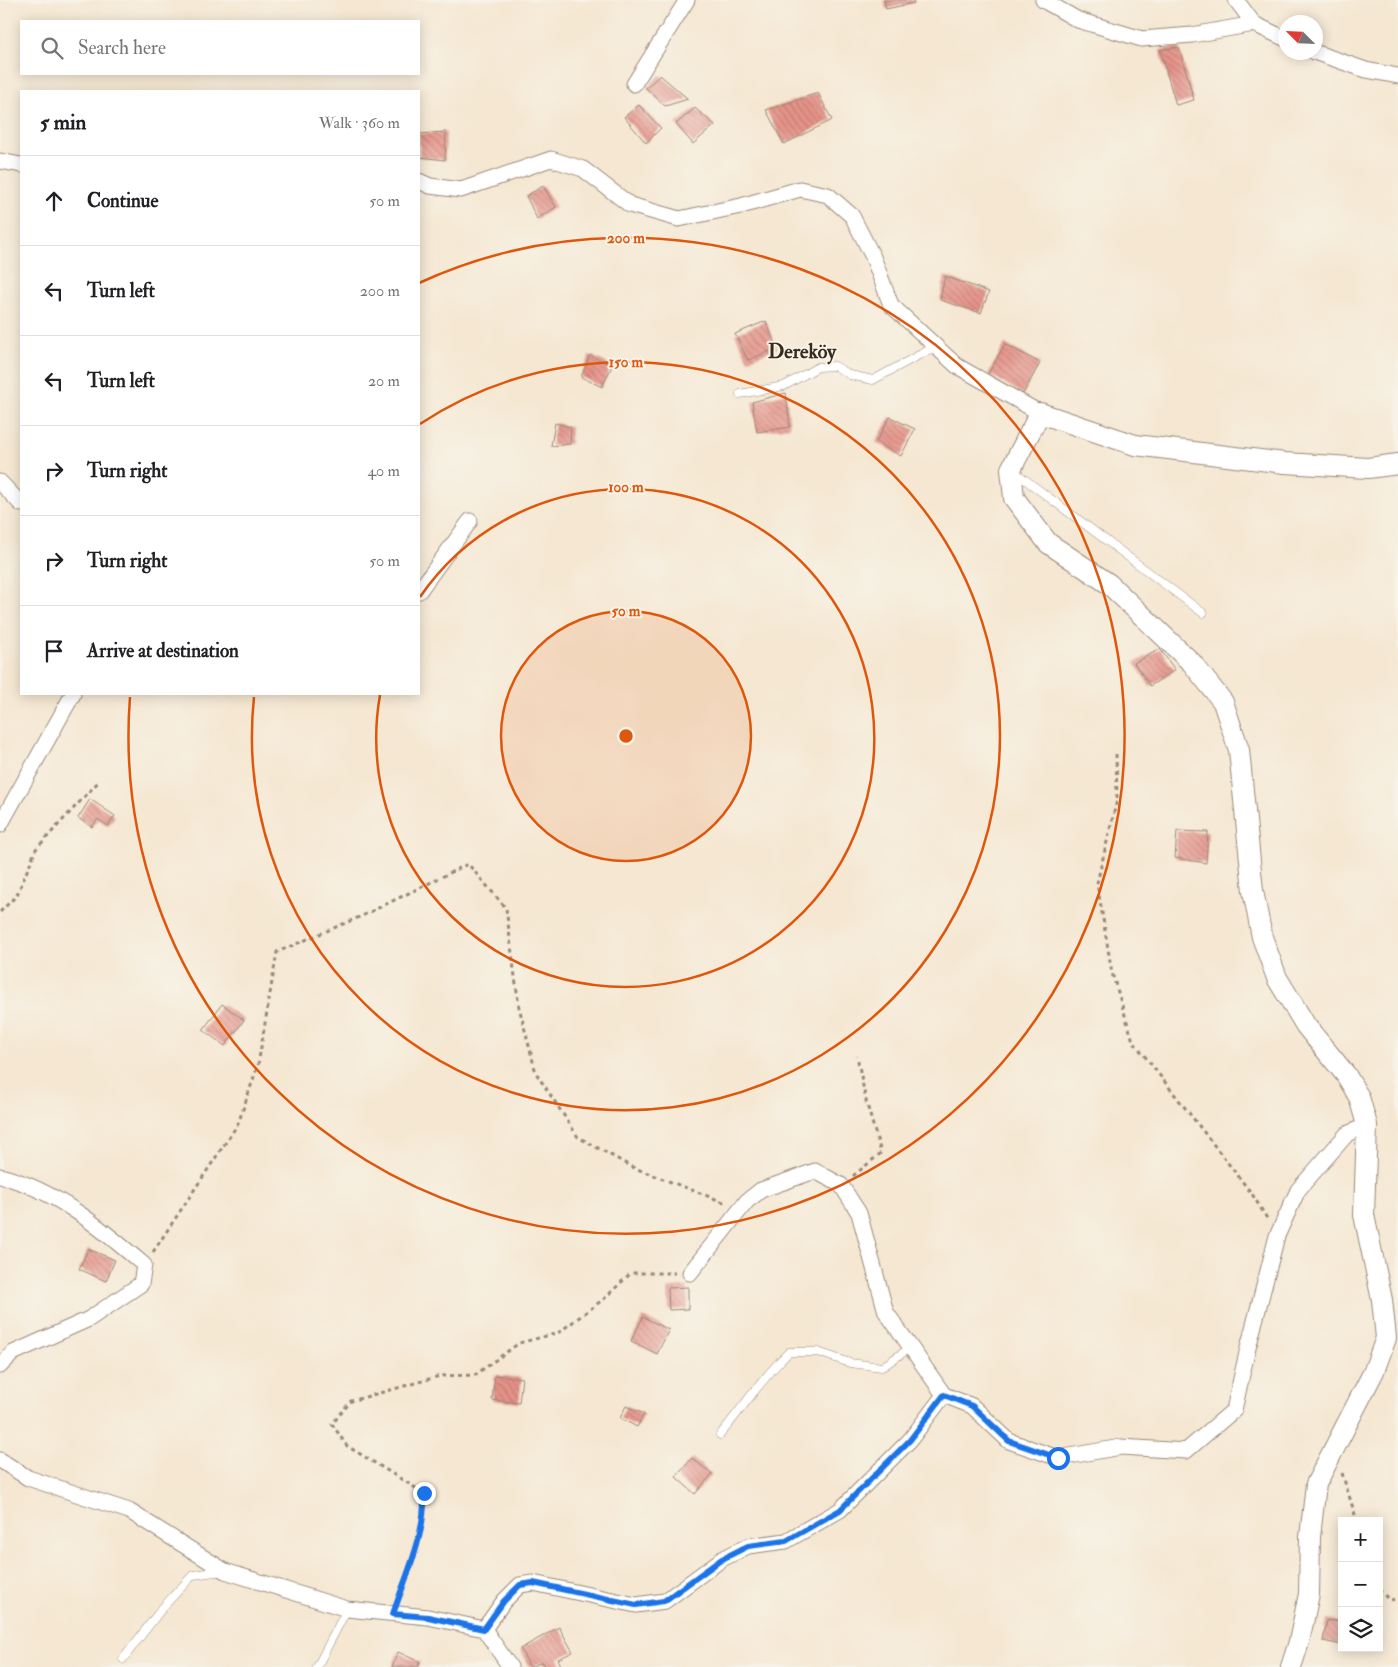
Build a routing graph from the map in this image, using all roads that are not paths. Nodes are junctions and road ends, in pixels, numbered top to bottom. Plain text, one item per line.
1 (687, 0) edge
2 (1044, 0) edge
3 (1236, 0) edge
4 (1254, 24) junction
5 (1278, 35) edge
6 (1323, 55) edge
7 (1398, 76) edge
8 (634, 84) dead end
9 (0, 161) edge
10 (20, 165) edge
11 (420, 181) edge
12 (936, 346) junction
13 (740, 394) dead end
14 (1040, 413) junction
15 (1398, 464) edge
16 (1011, 469) junction
17 (0, 482) edge
18 (20, 503) edge
19 (470, 521) dead end
20 (420, 589) edge
21 (1203, 614) dead end
22 (72, 695) edge
23 (0, 825) edge
24 (1367, 1126) junction
25 (0, 1176) edge
26 (690, 1273) road end
27 (910, 1348) junction
28 (0, 1366) edge
29 (944, 1395) junction
30 (720, 1435) dead end
31 (0, 1460) edge
32 (224, 1571) junction
33 (347, 1609) junction
34 (484, 1629) junction
35 (123, 1659) dead end
36 (317, 1667) edge
37 (510, 1667) edge
38 (1291, 1667) edge

1 - 8 street
2 - 4 street
3 - 4 street
4 - 5 street
6 - 7 street
9 - 10 street
11 - 12 street
12 - 13 lane
12 - 14 street
14 - 15 street
14 - 16 street
16 - 21 lane
16 - 24 street
17 - 18 street
19 - 20 street
22 - 23 street
24 - 29 street
24 - 38 street
25 - 28 street
26 - 27 street
27 - 29 street
27 - 30 lane
29 - 34 street
31 - 32 street
32 - 33 street
32 - 35 lane
33 - 34 street
33 - 36 lane
34 - 37 street

